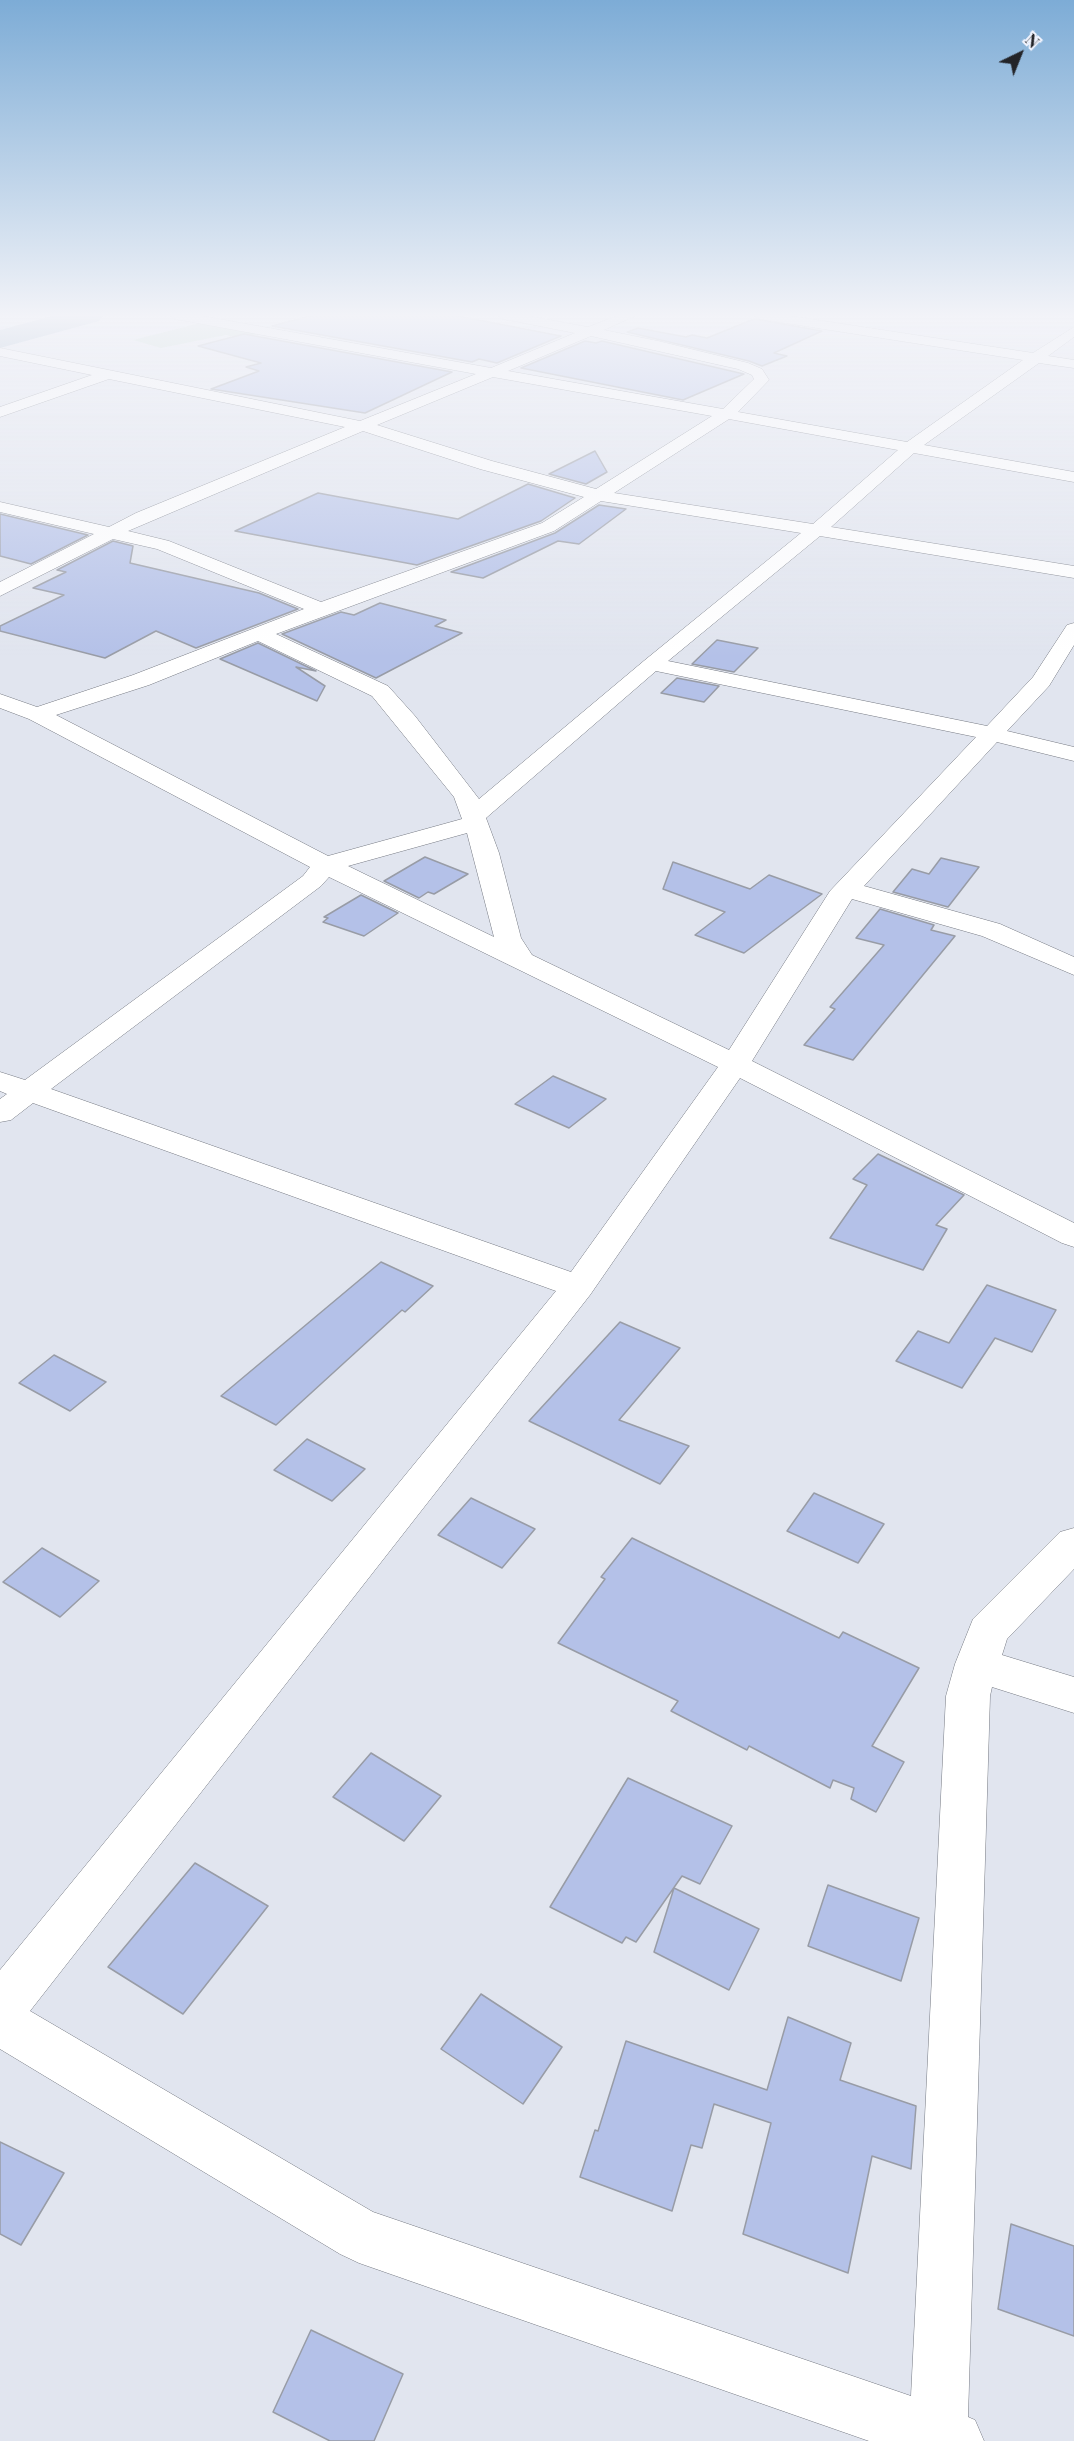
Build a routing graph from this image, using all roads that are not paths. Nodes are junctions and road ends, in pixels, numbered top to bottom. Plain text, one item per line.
1 (355, 429) edge
2 (371, 429) edge
3 (703, 429) edge
4 (813, 429) edge
5 (936, 429) edge
6 (910, 447) junction
7 (1074, 477) edge
8 (597, 495) junction
9 (0, 507) edge
10 (818, 529) junction
11 (111, 532) junction
12 (1074, 572) edge
13 (0, 590) edge
14 (321, 609) junction
15 (1074, 629) edge
16 (260, 634) junction
17 (652, 664) junction
18 (0, 701) edge
19 (37, 714) junction
20 (993, 734) junction
21 (1074, 754) edge
22 (474, 820) junction
23 (325, 866) junction
24 (846, 889) junction
25 (520, 958) junction
26 (1074, 966) edge
27 (735, 1064) junction
28 (14, 1086) edge
29 (0, 1113) edge
30 (1074, 1236) edge
31 (578, 1287) junction
32 (1074, 1543) edge
33 (976, 1664) junction
34 (1074, 1695) edge
35 (0, 2008) edge
36 (0, 2021) edge
37 (943, 2439) edge

1 - 11 street
2 - 8 street
3 - 8 street
4 - 6 street
5 - 6 street
6 - 7 street
6 - 10 street
8 - 10 street
8 - 14 street
9 - 11 street
10 - 12 street
10 - 17 street
11 - 13 street
11 - 14 street
14 - 16 street
15 - 20 street
16 - 19 street
16 - 22 street
17 - 20 street
17 - 22 street
18 - 19 street
19 - 23 street
20 - 21 street
20 - 24 street
22 - 23 street
22 - 25 street
23 - 25 street
23 - 28 street
24 - 26 street
24 - 27 street
25 - 27 street
27 - 30 street
27 - 31 street
28 - 29 street
28 - 31 street
31 - 35 street
32 - 33 street
33 - 34 street
33 - 37 street
36 - 37 street

